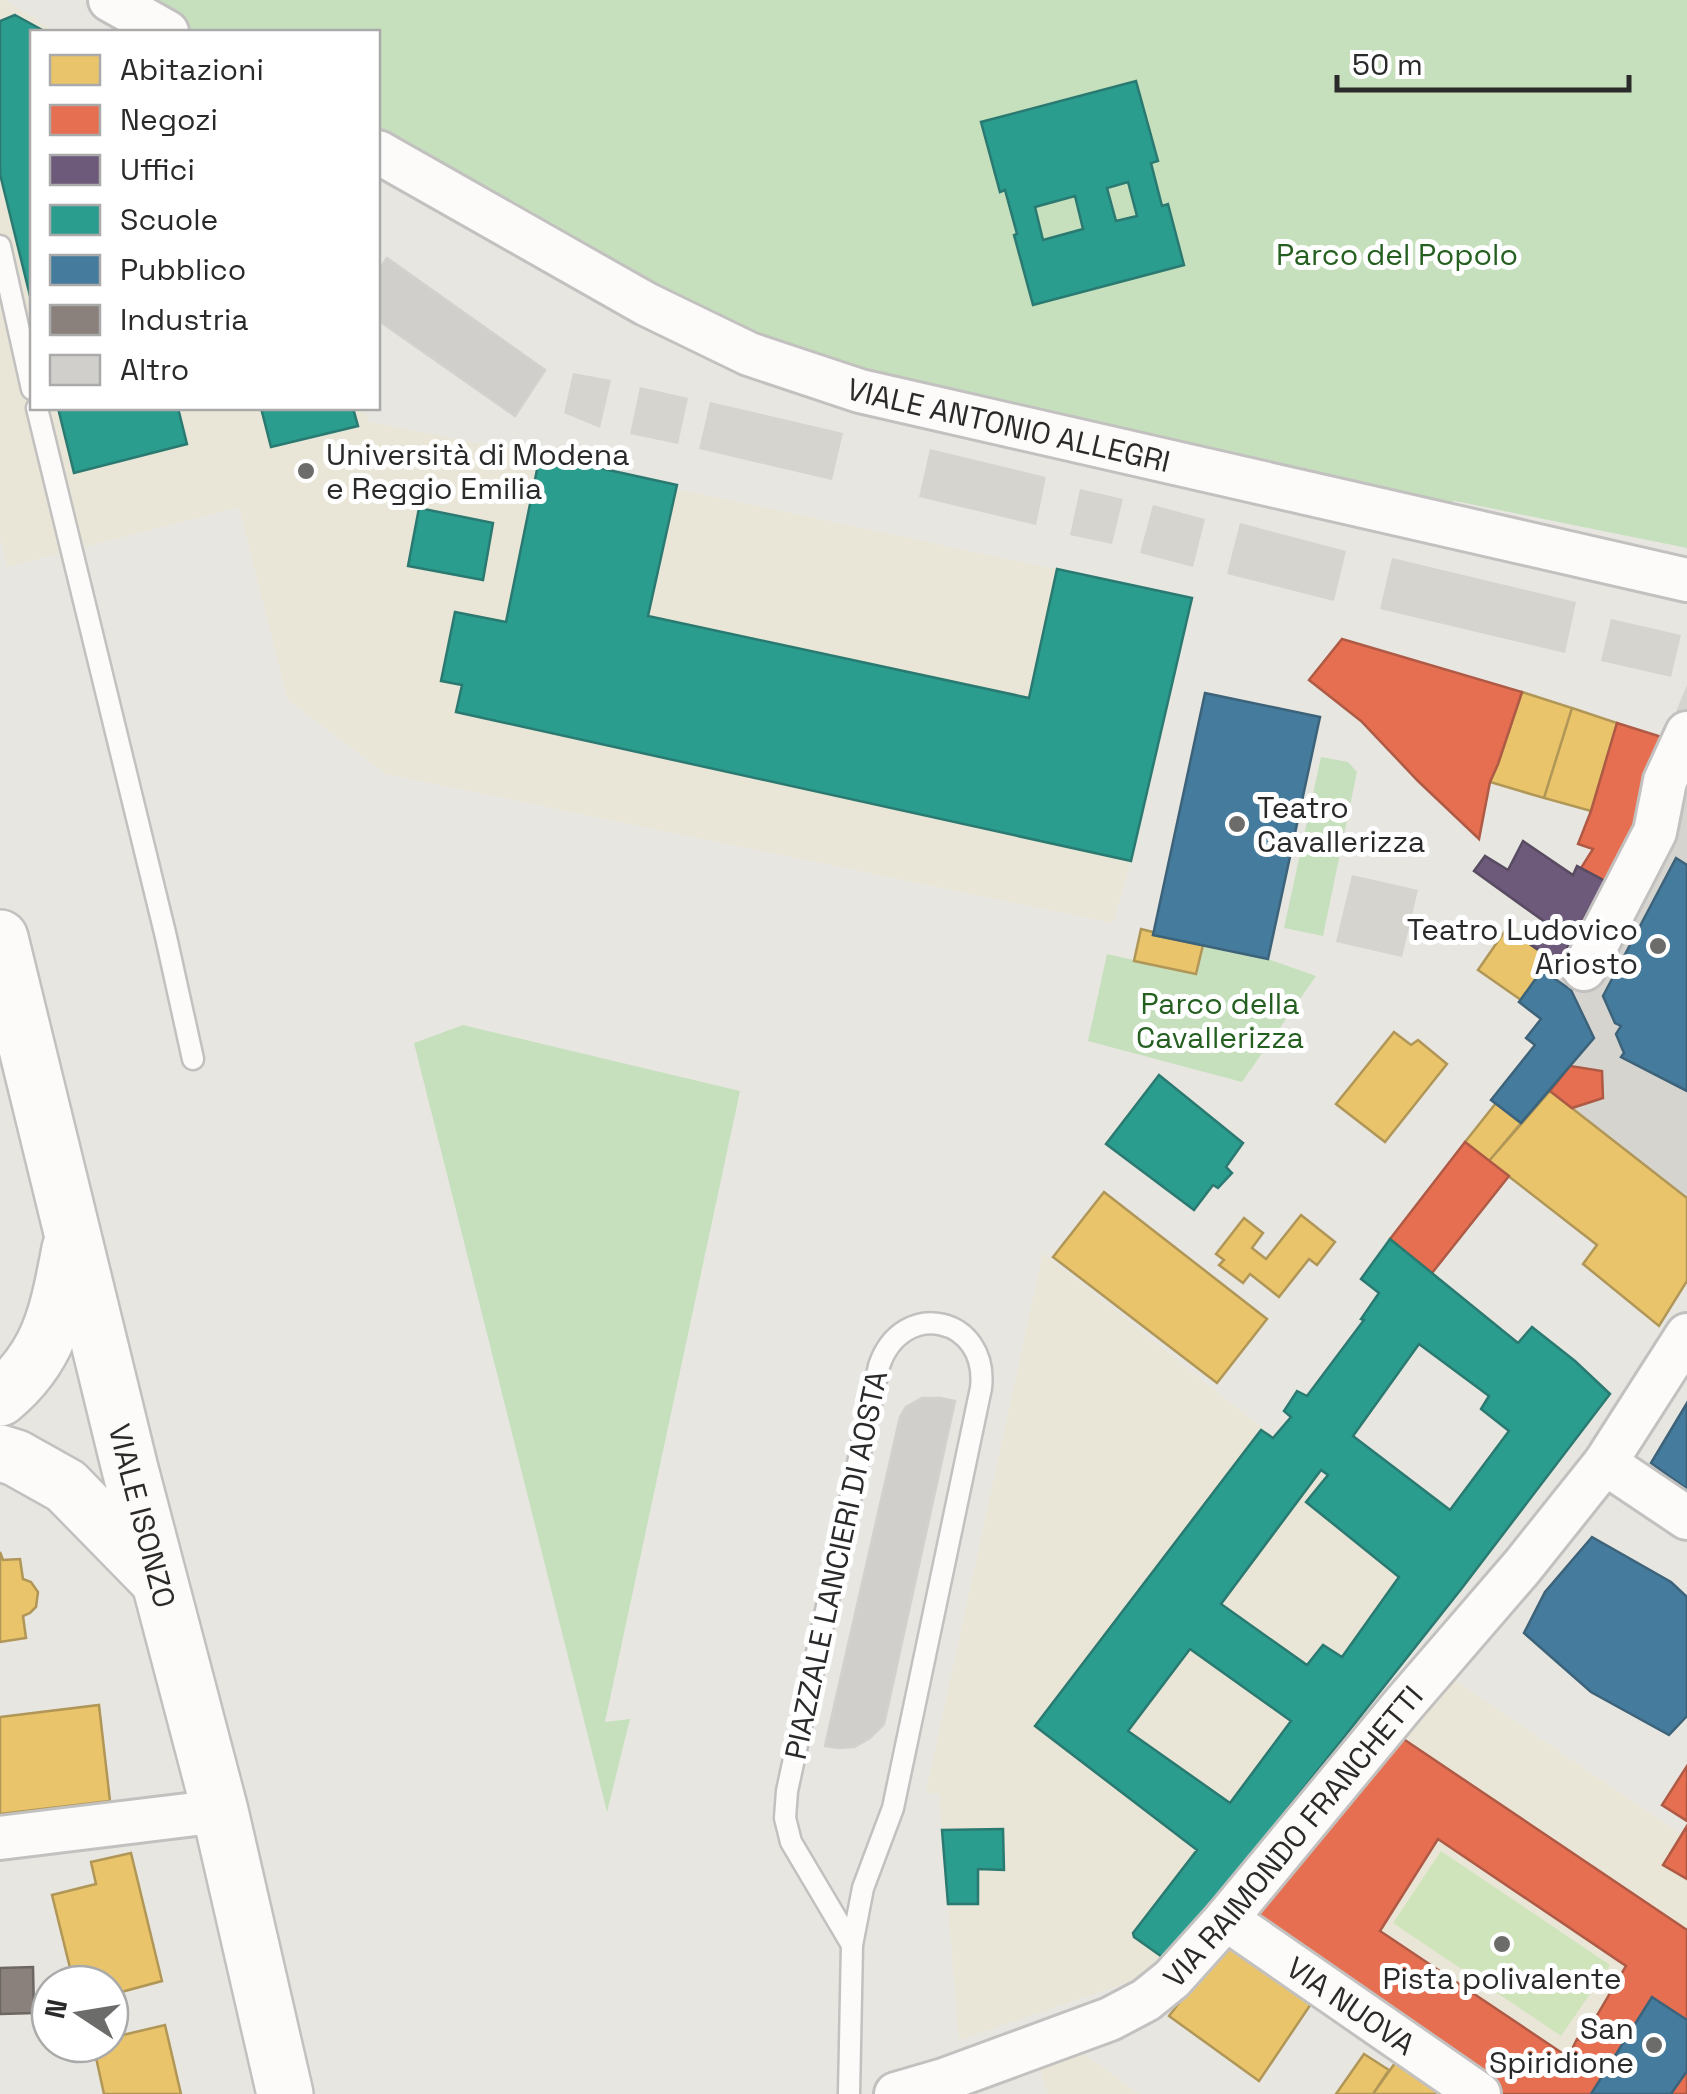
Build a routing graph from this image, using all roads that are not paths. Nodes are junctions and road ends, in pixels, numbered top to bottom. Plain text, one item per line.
1 (110, 0) edge
2 (163, 30) edge
3 (380, 153) edge
4 (0, 246) edge
5 (30, 381) edge
6 (37, 410) edge
7 (1687, 580) edge
8 (1687, 734) edge
9 (0, 938) edge
10 (1584, 969) dead end
11 (193, 1059) dead end
12 (72, 1236) junction
13 (1687, 1336) edge
14 (106, 1370) junction
15 (0, 1398) edge
16 (0, 1410) edge
17 (0, 1453) edge
18 (1605, 1463) junction
19 (1687, 1518) edge
20 (159, 1581) junction
21 (220, 1811) junction
22 (0, 1838) edge
23 (1226, 1918) junction
24 (852, 1945) junction
25 (286, 2094) edge
26 (850, 2094) edge
27 (896, 2094) edge
28 (1479, 2094) edge

1 - 2 street
3 - 7 street, VIALE ANTONIO ALLEGRI
4 - 5 lane
6 - 11 lane
8 - 10 street
9 - 12 main road, VIALE ISONZO
12 - 14 main road, VIALE ISONZO
12 - 15 main road
13 - 18 street, VIA RAIMONDO FRANCHETTI
14 - 16 main road
14 - 20 main road, VIALE ISONZO
17 - 20 main road
18 - 19 street
18 - 23 street, VIA RAIMONDO FRANCHETTI
20 - 21 main road, VIALE ISONZO
21 - 22 street
21 - 25 main road, VIALE ISONZO
23 - 27 street, VIA RAIMONDO FRANCHETTI
23 - 28 street, VIA NUOVA
24 - 24 lane, PIAZZALE LANCIERI DI AOSTA
24 - 26 lane, PIAZZALE LANCIERI DI AOSTA

